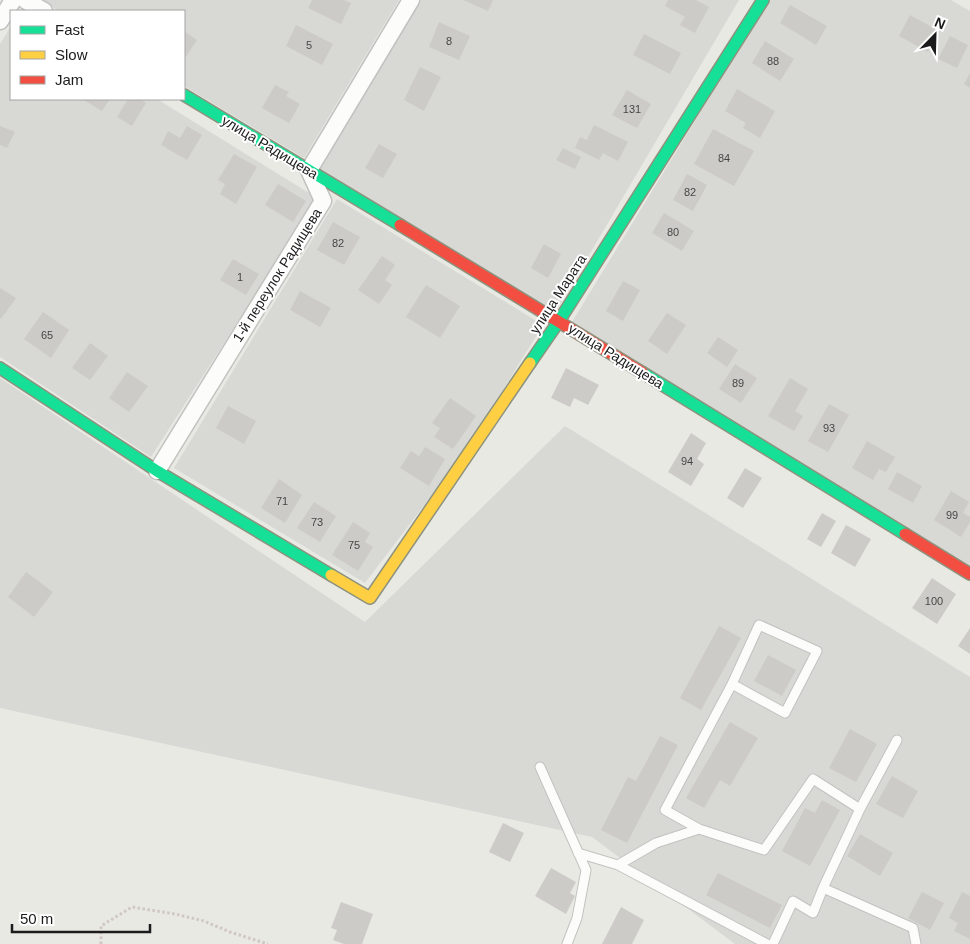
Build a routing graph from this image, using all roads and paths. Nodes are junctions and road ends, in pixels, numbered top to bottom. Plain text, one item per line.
1 (12, 0) edge
2 (26, 0) edge
3 (411, 0) edge
4 (763, 0) edge
5 (42, 10) edge
6 (0, 21) edge
7 (185, 96) edge
8 (309, 170) junction
9 (559, 321) junction
10 (0, 368) edge
11 (157, 471) junction
12 (970, 574) edge
13 (732, 684) junction
14 (897, 740) dead end
15 (540, 767) dead end
16 (860, 809) junction
17 (699, 829) junction
18 (578, 853) junction
19 (618, 865) junction
20 (823, 888) junction
21 (101, 944) edge
22 (268, 944) edge
23 (567, 944) edge
24 (767, 944) edge
25 (772, 944) edge
26 (916, 944) edge

1 - 6 street
2 - 5 street
3 - 8 street
4 - 9 street, улица Марата
7 - 8 street, улица Радищева
8 - 9 street, улица Радищева
8 - 11 street, 1-й переулок Радищева
9 - 11 street, улица Марата
9 - 12 street, улица Радищева
10 - 11 street
13 - 13 lane
13 - 17 lane
14 - 16 lane
15 - 18 lane
16 - 17 lane
16 - 20 lane
17 - 19 lane
18 - 19 lane
18 - 23 lane
19 - 24 lane
20 - 25 lane
20 - 26 lane
21 - 22 path

